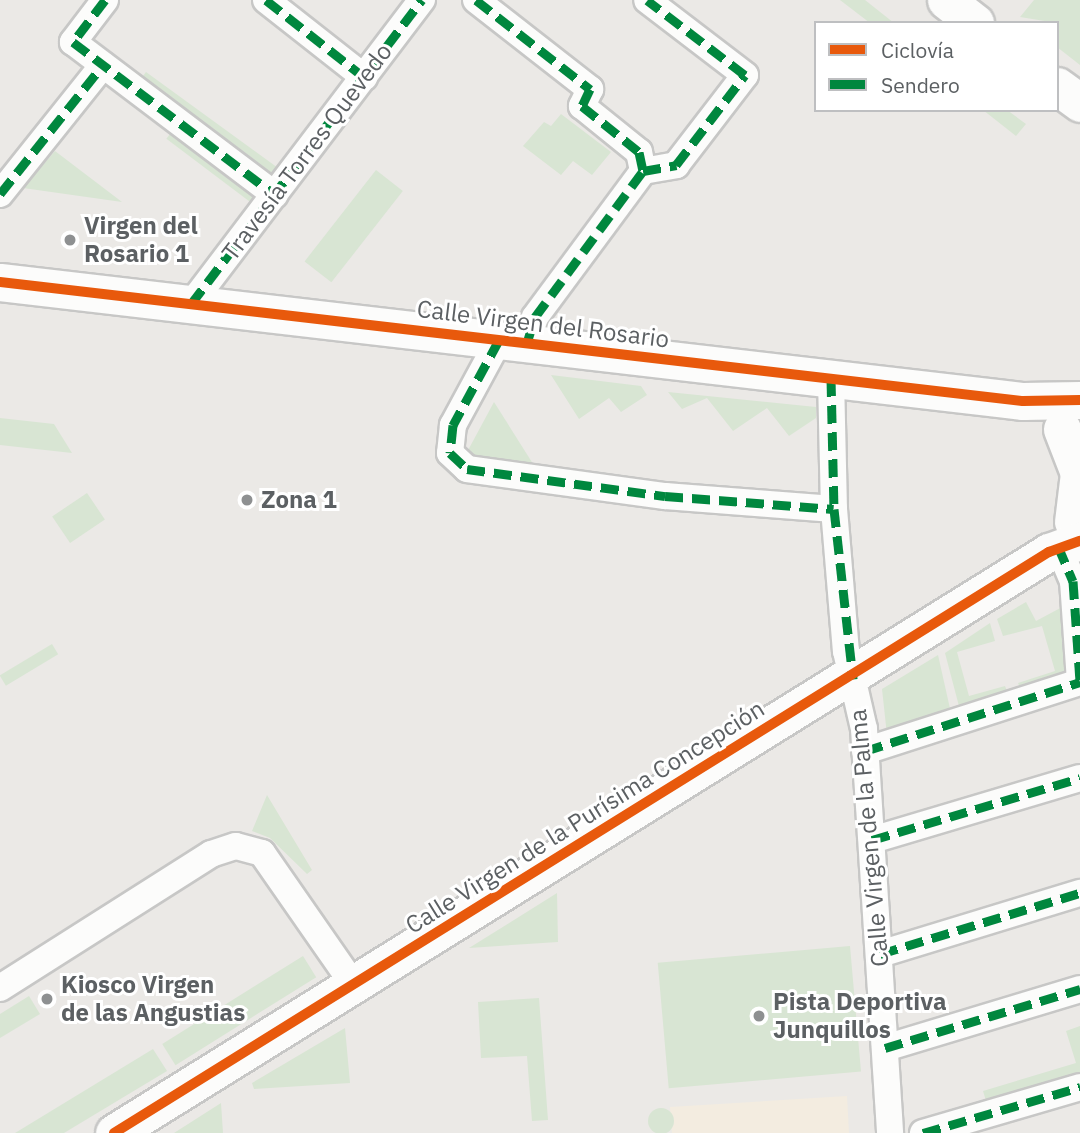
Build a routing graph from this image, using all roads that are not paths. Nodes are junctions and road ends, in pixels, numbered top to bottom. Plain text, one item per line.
1 (105, 0) edge
2 (266, 0) edge
3 (422, 0) edge
4 (476, 0) edge
5 (647, 0) edge
6 (946, 0) edge
7 (972, 21) edge
8 (103, 65) junction
9 (358, 72) junction
10 (1059, 87) edge
11 (1080, 103) edge
12 (643, 171) junction
13 (0, 194) edge
14 (275, 195) junction
15 (0, 282) edge
16 (191, 304) junction
17 (513, 341) junction
18 (831, 378) junction
19 (1074, 421) edge
20 (834, 509) junction
21 (1073, 530) edge
22 (853, 680) junction
23 (1080, 681) edge
24 (865, 751) junction
25 (1080, 778) edge
26 (872, 840) junction
27 (1080, 893) edge
28 (880, 954) junction
29 (353, 984) junction
30 (0, 988) edge
31 (1080, 989) edge
32 (885, 1048) junction
33 (1080, 1087) edge
34 (114, 1133) edge
35 (890, 1133) edge
36 (923, 1133) edge

1 - 8 street
2 - 9 street
3 - 9 street, Travesía Torres Quevedo
4 - 12 street
5 - 12 street
6 - 7 street
8 - 13 street
8 - 14 street
9 - 14 street, Travesía Torres Quevedo
10 - 11 street
12 - 17 street, Calle Virgen del Rosario
14 - 16 street, Travesía Torres Quevedo
15 - 16 street, Calle Virgen del Rosario
16 - 17 street, Calle Virgen del Rosario
17 - 18 street, Calle Virgen del Rosario
17 - 20 street
18 - 19 street, Calle Virgen del Rosario
18 - 20 street, Calle Virgen de la Palma
19 - 21 street
20 - 22 street, Calle Virgen de la Palma
21 - 22 street, Calle Virgen de la Purísima Concepción
21 - 23 street
22 - 24 street, Calle Virgen de la Palma
22 - 29 street, Calle Virgen de la Purísima Concepción
23 - 24 street
24 - 26 street, Calle Virgen de la Palma
25 - 26 street
26 - 28 street, Calle Virgen de la Palma
27 - 28 street
28 - 32 street, Calle Virgen de la Palma
29 - 30 street
29 - 34 street, Calle Virgen de la Purísima Concepción
31 - 32 street
32 - 35 street, Calle Virgen de la Palma
33 - 36 street

